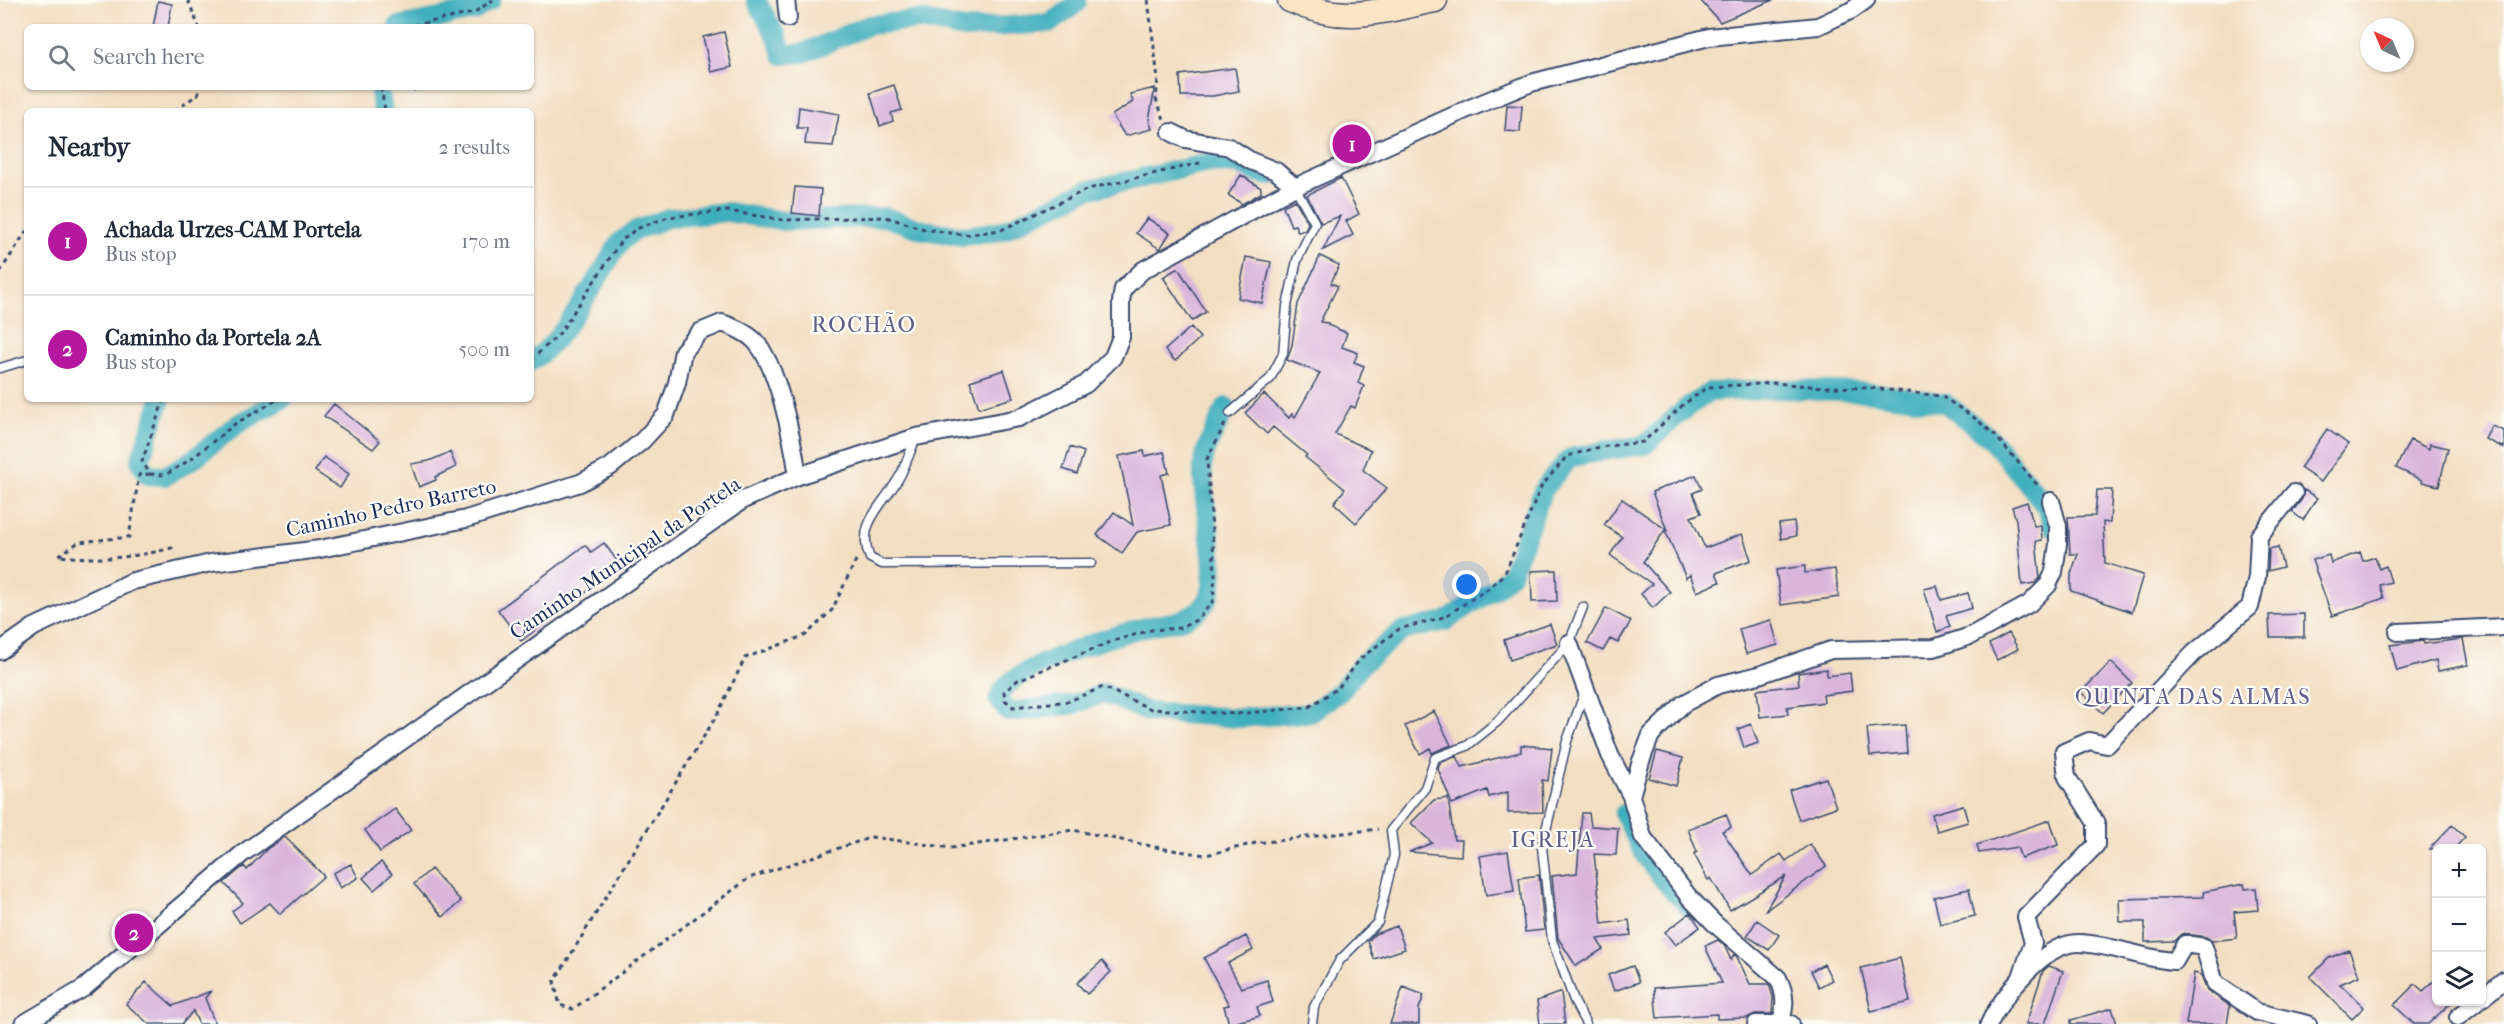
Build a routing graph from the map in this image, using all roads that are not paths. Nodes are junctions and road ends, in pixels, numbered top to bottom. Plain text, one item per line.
1 (786, 0) edge
2 (1290, 0) edge
3 (1435, 0) edge
4 (1866, 0) edge
5 (788, 18) dead end
6 (1171, 132) road end
7 (1295, 187) junction
8 (24, 361) edge
9 (0, 368) edge
10 (1230, 413) road end
11 (916, 437) junction
12 (798, 476) junction
13 (2294, 493) dead end
14 (2050, 501) road end
15 (1091, 563) dead end
16 (1583, 608) dead end
17 (2504, 627) edge
18 (2398, 632) dead end
19 (1569, 643) junction
20 (0, 651) edge
21 (1585, 692) junction
22 (1631, 796) junction
23 (2021, 977) junction
24 (2504, 980) edge
25 (2486, 994) edge
26 (2473, 1006) edge
27 (2458, 1022) edge
28 (1784, 1023) edge
29 (23, 1024) edge
30 (1312, 1024) edge
31 (1586, 1024) edge
32 (1756, 1024) edge
33 (1989, 1024) edge
34 (2308, 1024) edge

1 - 5 street
2 - 3 main road
4 - 7 street, Caminho Municipal da Portela
6 - 7 street
7 - 10 lane
7 - 11 street, Caminho Municipal da Portela
8 - 9 lane
11 - 12 street, Caminho Municipal da Portela
11 - 15 lane
12 - 20 street, Caminho Pedro Barreto
12 - 29 street, Caminho Municipal da Portela
13 - 23 street
14 - 22 street
16 - 19 lane
17 - 18 street
19 - 21 street
19 - 30 lane
21 - 22 street
21 - 31 lane
22 - 28 street
23 - 33 street
23 - 34 street
24 - 25 street
26 - 27 street
28 - 32 street

